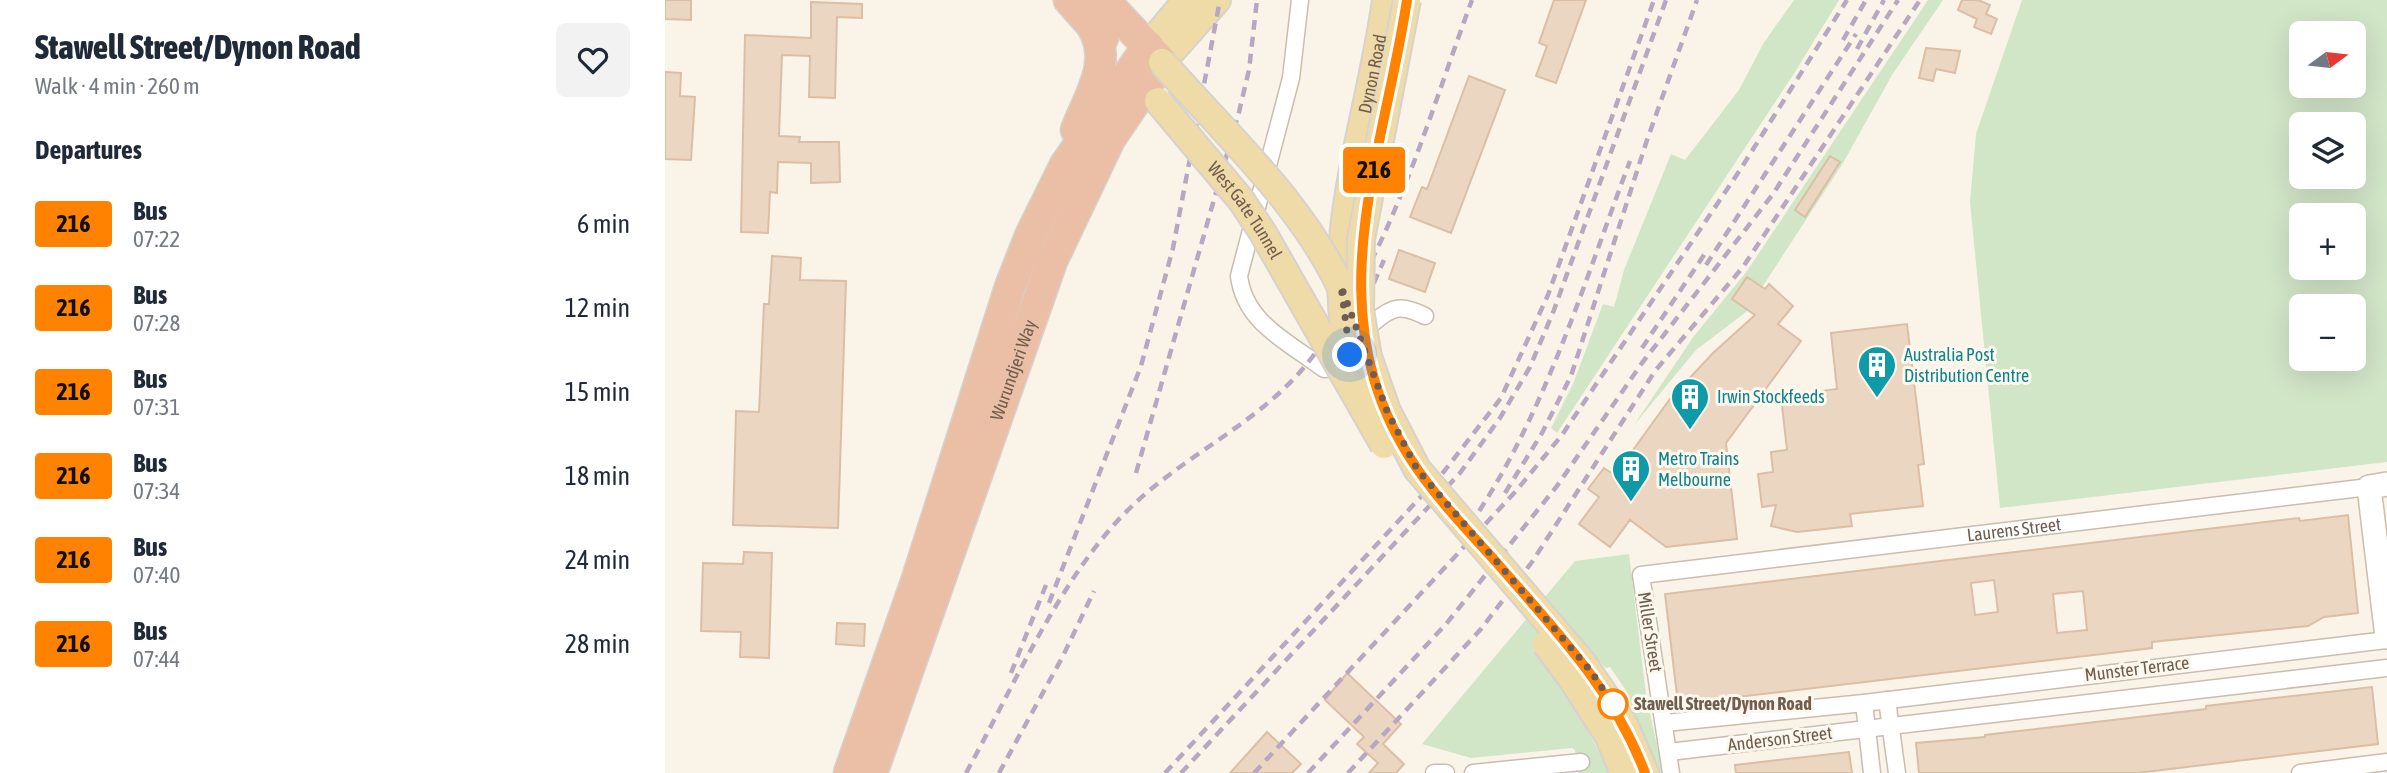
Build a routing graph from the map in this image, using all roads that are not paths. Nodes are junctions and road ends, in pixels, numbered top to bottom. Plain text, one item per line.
1 (1069, 0) edge
2 (1187, 0) edge
3 (1217, 0) edge
4 (1300, 0) edge
5 (1386, 0) edge
6 (1408, 0) edge
7 (1097, 12) edge
8 (1147, 66) junction
9 (1056, 179) junction
10 (1341, 286) junction
11 (1425, 316) dead end
12 (1373, 323) dead end
13 (1368, 358) junction
14 (1335, 368) dead end
15 (1384, 445) junction
16 (2378, 486) edge
17 (1641, 575) joint
18 (2387, 639) edge
19 (2352, 642) junction
20 (2387, 668) edge
21 (1578, 671) junction
22 (2355, 671) junction
23 (2024, 683) junction
24 (1924, 695) junction
25 (1887, 700) junction
26 (1864, 703) junction
27 (2028, 711) junction
28 (1718, 718) junction
29 (1927, 722) junction
30 (1665, 723) junction
31 (1891, 727) junction
32 (1867, 729) junction
33 (1721, 747) junction
34 (1669, 752) junction
35 (1581, 762) dead end
36 (2387, 762) edge
37 (849, 773) edge
38 (871, 773) edge
39 (1473, 773) edge
40 (1624, 773) edge
41 (1645, 773) edge
42 (1671, 773) edge
43 (1872, 773) edge
44 (1897, 773) edge
45 (2300, 773) edge

1 - 7 highway, West Gate Tunnel
2 - 8 main road, Wurundjeri Way
3 - 8 main road, Wurundjeri Way
4 - 14 street
5 - 10 main road, Dynon Road
6 - 13 main road, Dynon Road, bridge
7 - 8 highway, West Gate Tunnel
7 - 9 highway
8 - 9 highway, Wurundjeri Way
8 - 10 main road, West Gate Tunnel, bridge
8 - 15 main road, West Gate Tunnel, bridge
8 - 38 highway, Wurundjeri Way
9 - 37 highway, Wurundjeri Way
10 - 13 main road, West Gate Tunnel, bridge
10 - 15 main road, Dynon Road, bridge
11 - 12 street
13 - 21 main road, Dynon Road, bridge
15 - 21 main road, Dynon Road, bridge
16 - 17 street, Laurens Street
16 - 18 street
17 - 30 street, Miller Street
18 - 19 street, Munster Terrace
19 - 22 street
19 - 23 street, Munster Terrace
20 - 22 street, Munster Terrace
21 - 40 main road, Dynon Road
21 - 41 main road, Dynon Road
22 - 27 street, Munster Terrace
23 - 24 street, Munster Terrace
23 - 27 street
24 - 25 street, Munster Terrace
24 - 29 street
25 - 26 street, Anderson Street
25 - 31 street
26 - 28 street, Anderson Street
26 - 32 street
27 - 29 street, Munster Terrace
28 - 30 street, Anderson Street
28 - 33 street
29 - 31 street, Munster Terrace
30 - 34 street, Miller Street
31 - 32 street, Anderson Street
31 - 44 street
32 - 33 street, Anderson Street
32 - 43 street
33 - 34 street, Anderson Street
34 - 42 street, Miller Street
35 - 39 street
36 - 45 street

